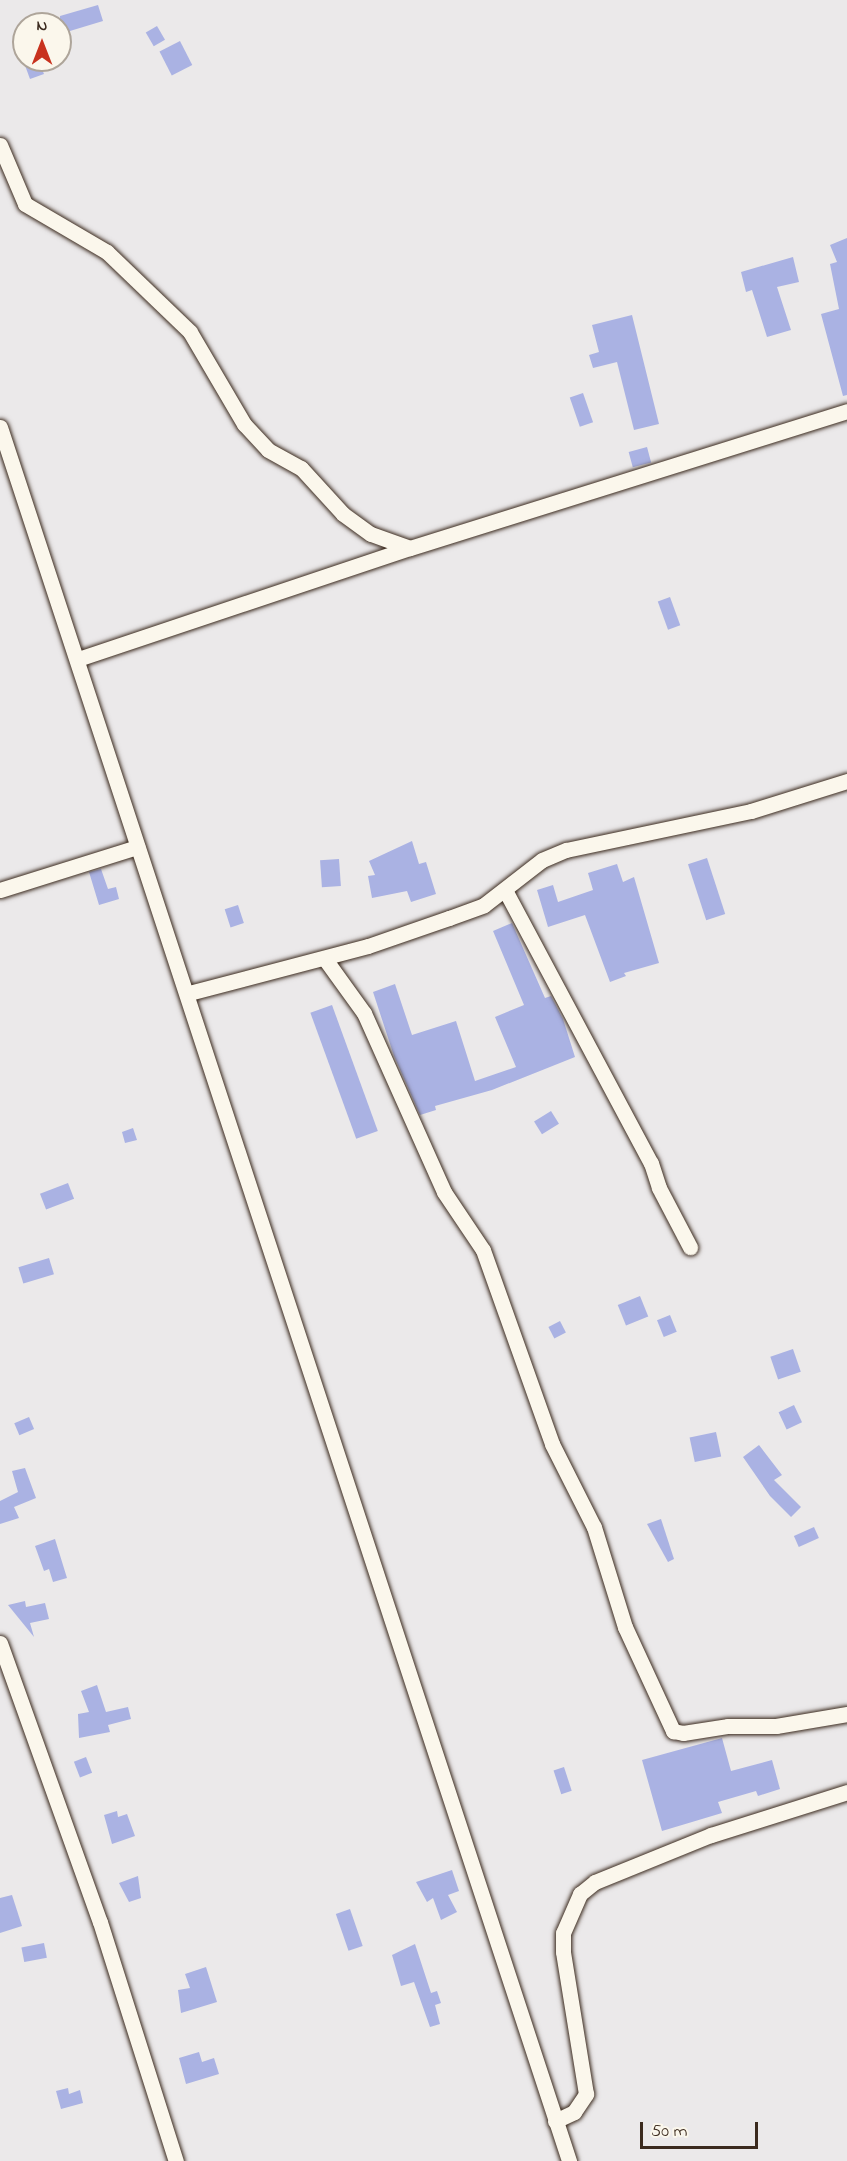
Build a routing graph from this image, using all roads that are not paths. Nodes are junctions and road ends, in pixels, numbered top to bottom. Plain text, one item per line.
1 (0, 145) edge
2 (847, 411) edge
3 (0, 427) edge
4 (410, 548) junction
5 (78, 659) junction
6 (847, 781) edge
7 (137, 847) junction
8 (0, 891) edge
9 (505, 891) junction
10 (325, 958) junction
11 (189, 993) junction
12 (690, 1247) dead end
13 (0, 1643) edge
14 (847, 1714) edge
15 (847, 1792) edge
16 (555, 2121) junction
17 (176, 2161) edge
18 (569, 2161) edge

1 - 4 street
2 - 4 street
3 - 5 street
4 - 5 street
5 - 7 street
6 - 9 street
7 - 8 street
7 - 11 street
9 - 10 street
9 - 12 street
10 - 11 street
10 - 14 street
11 - 16 street
13 - 17 street
15 - 16 street
16 - 18 street

